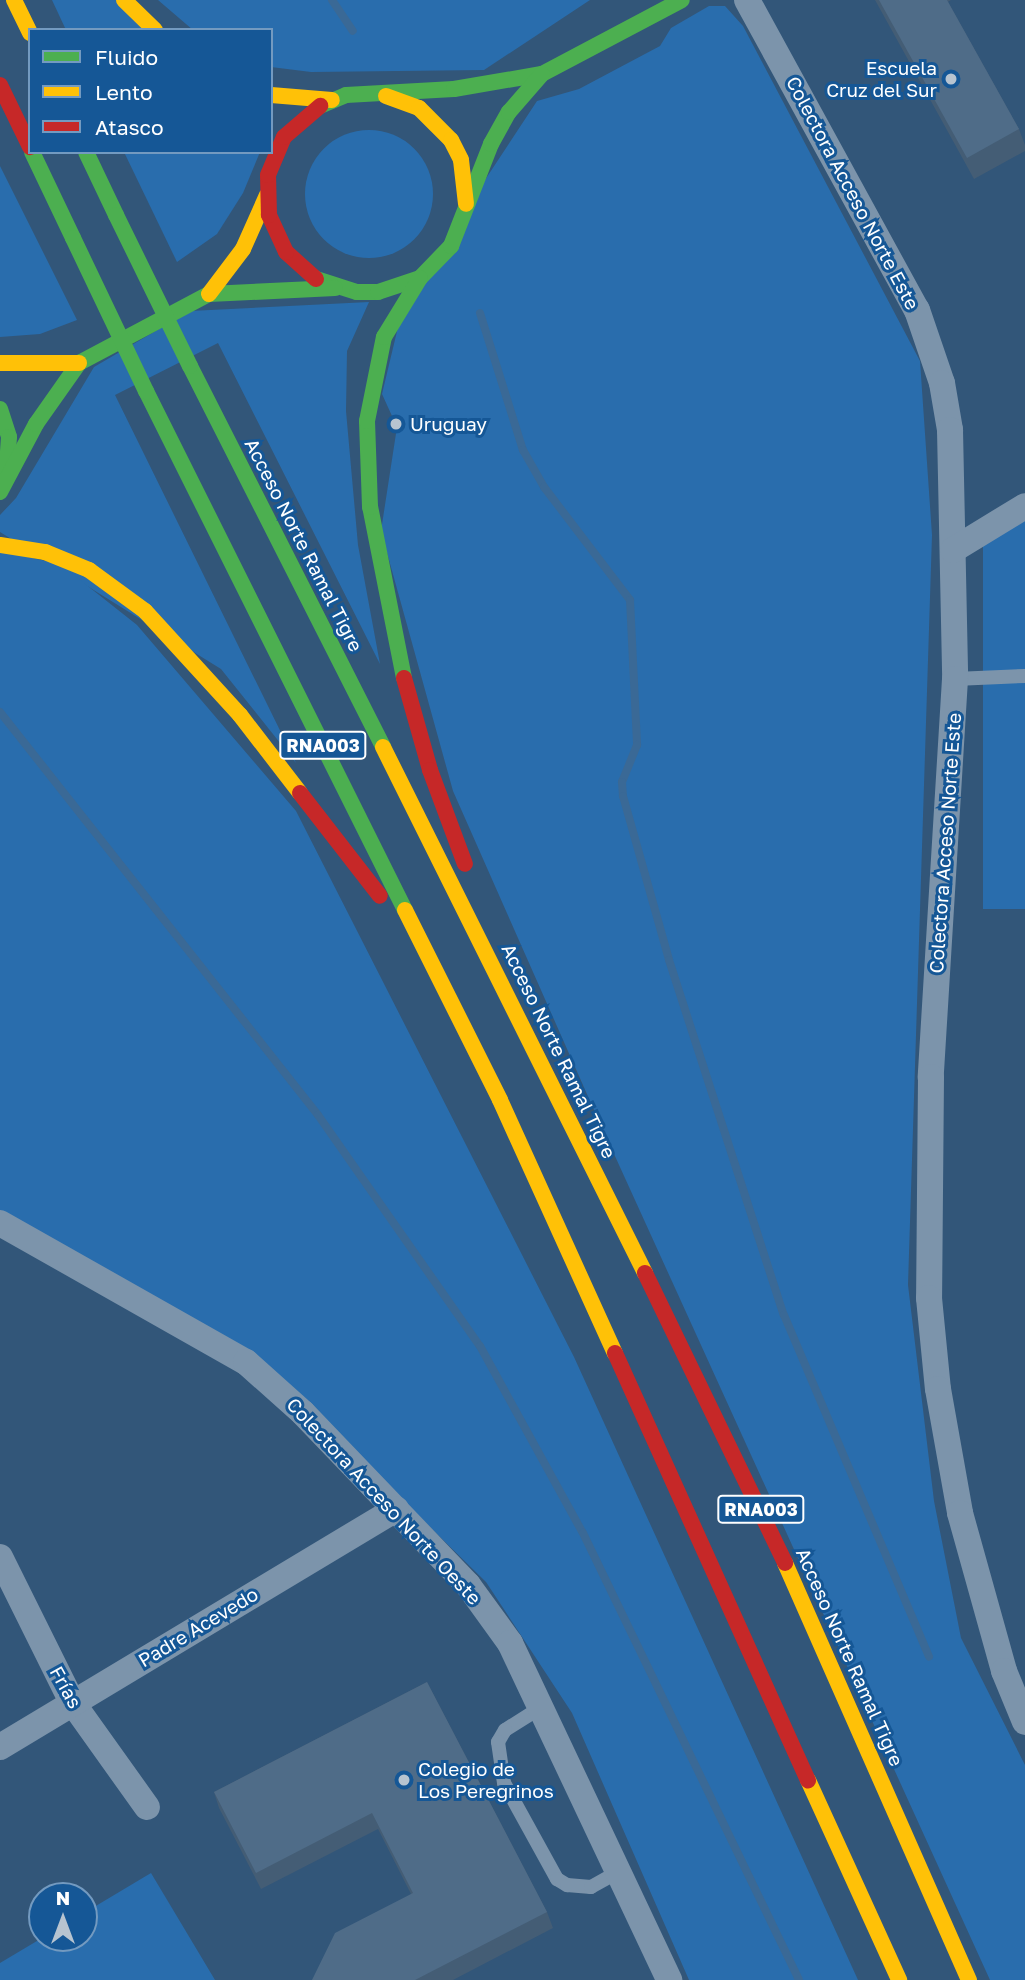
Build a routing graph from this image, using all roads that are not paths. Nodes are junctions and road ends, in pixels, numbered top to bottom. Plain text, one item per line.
1 (14, 0) edge
2 (124, 0) edge
3 (682, 0) edge
4 (747, 0) edge
5 (153, 28) edge
6 (28, 29) edge
7 (542, 74) junction
8 (0, 85) edge
9 (377, 94) junction
10 (273, 95) edge
11 (331, 100) junction
12 (28, 143) edge
13 (33, 154) edge
14 (87, 154) edge
15 (267, 195) junction
16 (466, 204) junction
17 (420, 278) junction
18 (335, 288) junction
19 (209, 294) junction
20 (0, 363) edge
21 (79, 363) junction
22 (0, 409) edge
23 (0, 491) edge
24 (1025, 506) edge
25 (0, 545) edge
26 (953, 550) junction
27 (1025, 676) edge
28 (955, 679) junction
29 (534, 1046) junction
30 (500, 1100) junction
31 (0, 1223) edge
32 (396, 1509) junction
33 (0, 1557) edge
34 (72, 1702) junction
35 (540, 1708) junction
36 (1025, 1722) edge
37 (0, 1747) edge
38 (147, 1807) dead end
39 (618, 1872) junction
40 (669, 1980) edge
41 (899, 1980) edge
42 (969, 1980) edge

1 - 6 main road
2 - 5 main road
3 - 7 main road
4 - 26 street, Colectora Acceso Norte Este
7 - 9 main road
7 - 16 main road
8 - 12 main road
9 - 11 main road
9 - 16 main road
10 - 11 main road
11 - 15 main road
13 - 30 main road, RNA003, bridge
14 - 29 main road, Acceso Norte Ramal Tigre / RNA003, bridge
15 - 18 main road
15 - 19 main road
16 - 17 main road
17 - 18 main road
17 - 29 main road
18 - 19 main road
19 - 21 main road
20 - 21 main road
21 - 23 main road
22 - 23 main road
24 - 26 street
25 - 30 main road
26 - 28 street, Colectora Acceso Norte Este
27 - 28 lane
28 - 36 street, Colectora Acceso Norte Este
29 - 42 main road, Acceso Norte Ramal Tigre / RNA003
30 - 41 main road, RNA003
31 - 32 street, Colectora Acceso Norte Oeste
32 - 34 street, Padre Acevedo
32 - 35 street, Colectora Acceso Norte Oeste
33 - 34 street, Frías
34 - 37 street, Padre Acevedo
34 - 38 street, Frías
35 - 39 street, Colectora Acceso Norte Oeste
35 - 39 lane
39 - 40 street, Colectora Acceso Norte Oeste

